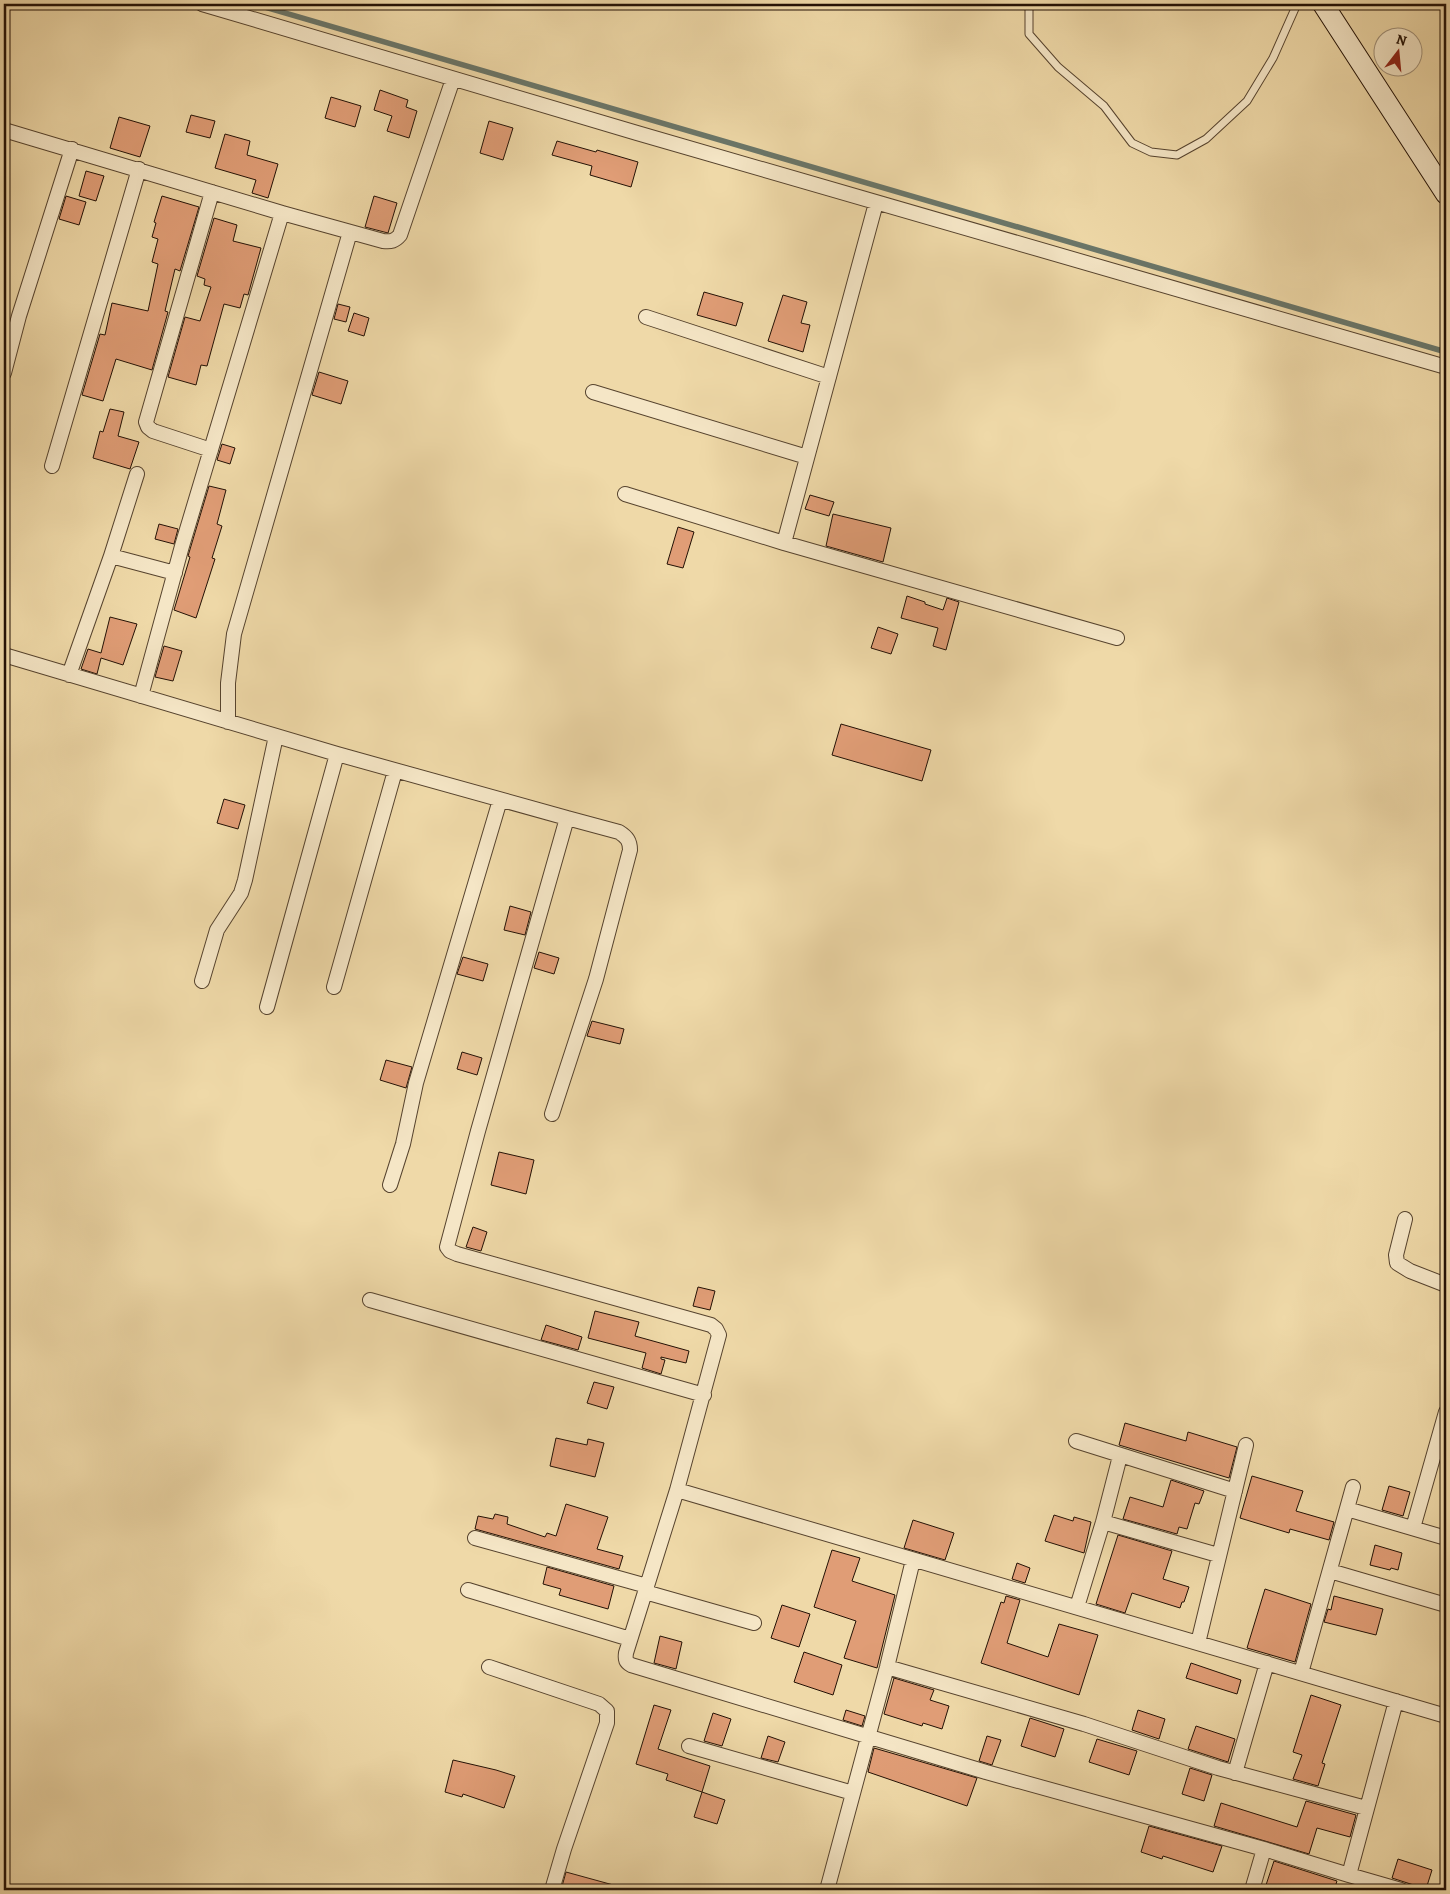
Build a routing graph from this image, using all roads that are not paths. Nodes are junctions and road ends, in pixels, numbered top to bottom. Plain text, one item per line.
1 (202, 4) edge
2 (1029, 4) edge
3 (1297, 4) edge
4 (1323, 4) edge
5 (453, 78) junction
6 (4, 130) edge
7 (72, 149) junction
8 (139, 169) junction
9 (212, 192) junction
10 (1446, 194) edge
11 (876, 202) junction
12 (282, 212) junction
13 (350, 232) junction
14 (646, 317) dead end
15 (1446, 367) edge
16 (4, 373) edge
17 (829, 377) junction
18 (594, 392) dead end
19 (211, 450) junction
20 (807, 457) junction
21 (52, 466) dead end
22 (136, 474) dead end
23 (625, 494) dead end
24 (784, 543) junction
25 (111, 556) junction
26 (175, 573) junction
27 (1118, 638) dead end
28 (4, 655) edge
29 (70, 675) junction
30 (141, 696) junction
31 (228, 722) junction
32 (276, 736) junction
33 (337, 754) junction
34 (395, 771) junction
35 (500, 800) junction
36 (567, 818) junction
37 (202, 981) dead end
38 (334, 987) dead end
39 (267, 1007) dead end
40 (552, 1114) dead end
41 (390, 1185) dead end
42 (1405, 1220) dead end
43 (1446, 1285) edge
44 (370, 1300) dead end
45 (704, 1395) junction
46 (1446, 1412) edge
47 (1076, 1441) dead end
48 (1246, 1445) dead end
49 (1120, 1456) junction
50 (1440, 1462) edge
51 (1353, 1487) dead end
52 (677, 1490) junction
53 (1235, 1490) junction
54 (1347, 1509) junction
55 (1103, 1522) junction
56 (1413, 1528) junction
57 (475, 1538) dead end
58 (1446, 1538) edge
59 (1218, 1556) junction
60 (913, 1560) junction
61 (1330, 1571) junction
62 (646, 1589) junction
63 (468, 1590) dead end
64 (1446, 1605) edge
65 (1077, 1607) junction
66 (754, 1623) dead end
67 (630, 1639) junction
68 (1198, 1643) junction
69 (1266, 1663) junction
70 (490, 1667) dead end
71 (887, 1667) junction
72 (1301, 1673) junction
73 (1396, 1701) junction
74 (1446, 1716) edge
75 (868, 1735) junction
76 (689, 1746) dead end
77 (1235, 1773) junction
78 (853, 1793) junction
79 (1366, 1808) junction
80 (1264, 1849) junction
81 (1349, 1874) junction
82 (552, 1890) edge
83 (829, 1890) edge
84 (1252, 1890) edge
85 (1401, 1890) edge

1 - 5 street
2 - 3 lane
4 - 10 main road
5 - 11 street
5 - 13 street
6 - 7 street
7 - 8 street
7 - 16 street
8 - 9 street
8 - 21 street
9 - 12 street
9 - 19 street
11 - 15 street
11 - 17 street
12 - 13 street
12 - 19 street
13 - 31 street
14 - 17 street
17 - 20 street
18 - 20 street
19 - 26 street
20 - 24 street
22 - 25 street
23 - 24 street
24 - 27 street
25 - 26 street
25 - 29 street
26 - 30 street
28 - 29 street
29 - 30 street
30 - 31 street
31 - 32 street
32 - 33 street
32 - 37 street
33 - 34 street
33 - 39 street
34 - 35 street
34 - 38 street
35 - 36 street
35 - 41 street
36 - 40 street
36 - 45 street
42 - 43 street
44 - 45 street
45 - 52 street
46 - 50 street
47 - 49 street
48 - 53 street
49 - 53 street
49 - 55 street
50 - 56 street
51 - 54 street
52 - 60 street
52 - 62 street
53 - 59 street
54 - 56 street
54 - 61 street
55 - 59 street
55 - 65 street
56 - 58 street
57 - 62 street
59 - 68 street
60 - 65 street
60 - 71 street
61 - 64 street
61 - 72 street
62 - 66 street
62 - 67 street
63 - 67 street
65 - 68 street
67 - 75 street
68 - 69 street
69 - 72 street
69 - 77 street
70 - 82 street
71 - 75 street
71 - 77 street
72 - 73 street
73 - 74 street
73 - 79 street
75 - 78 street
75 - 80 street
76 - 78 street
77 - 79 street
78 - 83 street
79 - 81 street
80 - 81 street
80 - 84 street
81 - 85 street

